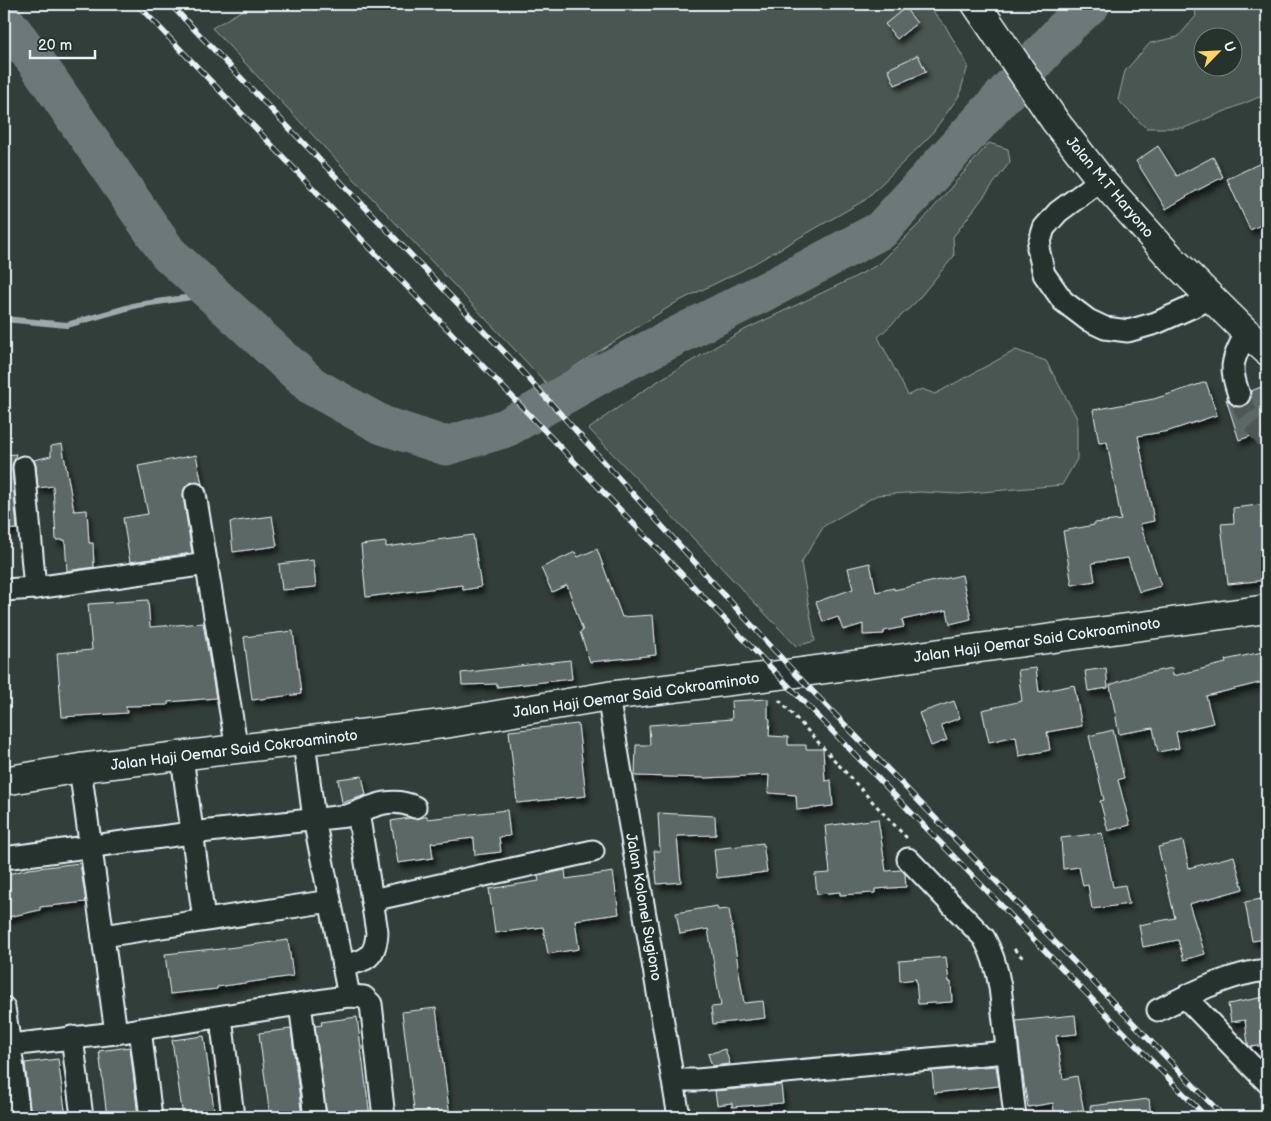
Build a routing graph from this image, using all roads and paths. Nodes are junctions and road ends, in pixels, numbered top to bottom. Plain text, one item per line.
1 (977, 5) edge
2 (1101, 180) junction
3 (1212, 298) junction
4 (1246, 332) junction
5 (1267, 351) edge
6 (1239, 395) tunnel mouth
7 (24, 467) dead end
8 (195, 494) dead end
9 (207, 564) junction
10 (35, 588) junction
11 (4, 590) edge
12 (1267, 609) edge
13 (758, 678) junction
14 (608, 696) junction
15 (304, 742) junction
16 (237, 750) junction
17 (182, 757) junction
18 (80, 768) junction
19 (4, 781) edge
20 (415, 806) dead end
21 (358, 812) junction
22 (314, 819) junction
23 (191, 833) junction
24 (91, 846) junction
25 (593, 851) dead end
26 (910, 852) joint
27 (4, 858) edge
28 (372, 900) junction
29 (330, 901) junction
30 (204, 920) junction
31 (103, 936) junction
32 (1010, 946) dead end
33 (1024, 959) dead end
34 (343, 965) junction
35 (1267, 970) edge
36 (349, 996) junction
37 (1185, 998) junction
38 (300, 1004) junction
39 (4, 1008) edge
40 (1158, 1010) dead end
41 (221, 1017) junction
42 (140, 1029) junction
43 (116, 1033) junction
44 (72, 1037) junction
45 (7, 1045) edge
46 (1006, 1052) junction
47 (674, 1080) junction
48 (1267, 1082) edge
49 (19, 1117) edge
50 (82, 1117) edge
51 (151, 1117) edge
52 (233, 1117) edge
53 (315, 1117) edge
54 (384, 1117) edge
55 (679, 1117) edge
56 (1015, 1117) edge

1 - 2 main road, Jalan M.T Haryono
2 - 3 main road, Jalan M.T Haryono
2 - 3 street
3 - 4 main road, Jalan M.T Haryono
4 - 5 main road, Jalan M.T Haryono
4 - 6 street
7 - 10 street
8 - 9 street
9 - 10 street
9 - 16 street
10 - 11 street
12 - 13 main road, Jalan Haji Oemar Said Cokroaminoto
13 - 14 main road, Jalan Haji Oemar Said Cokroaminoto
13 - 26 path
14 - 15 main road, Jalan Haji Oemar Said Cokroaminoto
14 - 47 street, Jalan Kolonel Sugiono
15 - 16 main road, Jalan Haji Oemar Said Cokroaminoto
15 - 22 street
16 - 17 main road, Jalan Haji Oemar Said Cokroaminoto
17 - 18 main road, Jalan Haji Oemar Said Cokroaminoto
17 - 23 street
18 - 19 main road, Jalan Haji Oemar Said Cokroaminoto
18 - 24 street
20 - 21 street
21 - 22 street
21 - 28 street
22 - 23 street
22 - 29 street
23 - 24 street
23 - 30 street
24 - 27 street
24 - 31 street
25 - 28 street
26 - 46 street
28 - 34 street
29 - 30 street
29 - 34 street
30 - 31 street
31 - 43 street
32 - 33 path
34 - 36 street
35 - 37 street
36 - 38 street
36 - 54 street
37 - 40 street
37 - 48 street
38 - 41 street
38 - 53 street
39 - 45 street
41 - 42 street
41 - 52 street
42 - 43 street
42 - 51 street
43 - 44 street
44 - 45 street
44 - 50 street
45 - 49 street
46 - 47 street
46 - 56 street
47 - 55 street, Jalan Kolonel Sugiono

